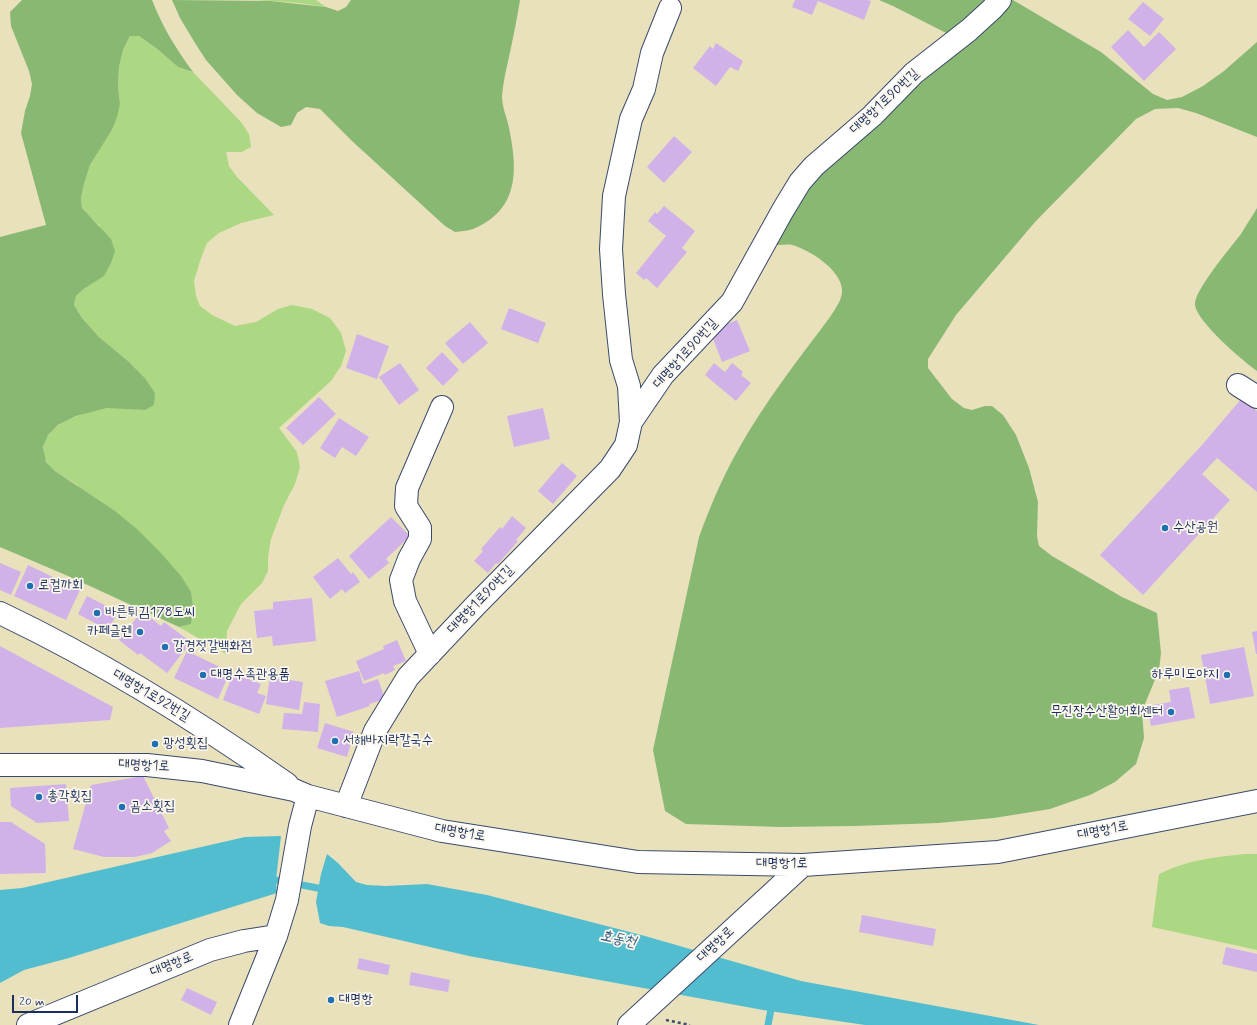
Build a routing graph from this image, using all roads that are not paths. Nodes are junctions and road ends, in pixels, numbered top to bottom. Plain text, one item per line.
1 (1000, 0) edge
2 (670, 8) dead end
3 (1238, 385) dead end
4 (1257, 397) edge
5 (442, 407) dead end
6 (632, 422) junction
7 (0, 613) edge
8 (430, 654) junction
9 (0, 765) edge
10 (301, 793) junction
11 (1257, 801) edge
12 (346, 806) junction
13 (803, 865) junction
14 (276, 936) junction
15 (28, 1025) edge
16 (240, 1025) edge
17 (629, 1025) edge

1 - 6 street, 대명항1로90번길
2 - 6 street
3 - 4 street
5 - 8 street
6 - 8 street, 대명항1로90번길
7 - 10 street, 대명항1로92번길
8 - 12 street, 대명항1로90번길
9 - 10 street, 대명항1로
10 - 12 street, 대명항1로
10 - 14 street
11 - 13 street, 대명항1로
12 - 13 street, 대명항1로
13 - 17 street, 대명항로
14 - 15 street, 대명항로
14 - 16 street

